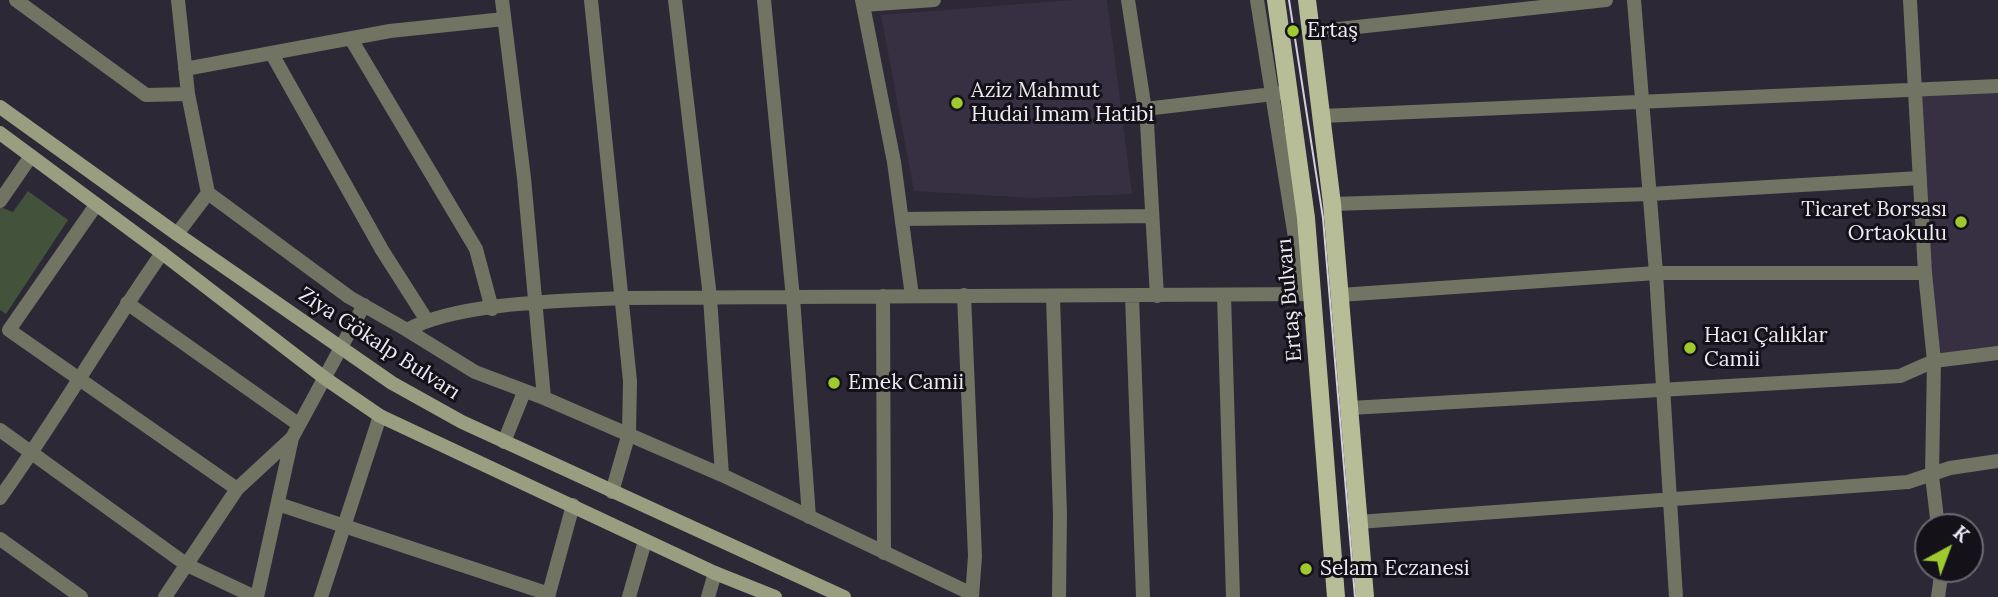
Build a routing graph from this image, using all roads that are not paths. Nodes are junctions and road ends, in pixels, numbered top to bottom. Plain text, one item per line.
1 (16, 0) edge
2 (178, 0) edge
3 (502, 0) edge
4 (591, 0) edge
5 (675, 0) edge
6 (764, 0) edge
7 (934, 0) edge
8 (1128, 0) edge
9 (1257, 0) edge
10 (1276, 0) edge
11 (1307, 0) edge
12 (1606, 0) edge
13 (1634, 0) edge
14 (1910, 0) edge
15 (862, 2) edge
16 (504, 19) junction
17 (1311, 32) junction
18 (351, 38) junction
19 (271, 54) junction
20 (185, 69) junction
21 (1998, 86) edge
22 (1916, 91) junction
23 (1281, 93) junction
24 (188, 94) junction
25 (1643, 100) junction
26 (0, 107) edge
27 (1144, 109) junction
28 (1322, 116) junction
29 (0, 133) edge
30 (31, 156) junction
31 (1920, 178) junction
32 (208, 193) junction
33 (1650, 194) junction
34 (0, 201) edge
35 (1332, 204) junction
36 (96, 205) junction
37 (1152, 216) junction
38 (901, 219) junction
39 (177, 234) junction
40 (162, 253) junction
41 (1657, 273) junction
42 (1925, 273) junction
43 (1309, 294) junction
44 (964, 295) junction
45 (1224, 295) junction
46 (1340, 295) junction
47 (883, 296) junction
48 (912, 296) junction
49 (1132, 296) junction
50 (1157, 296) junction
51 (1053, 297) junction
52 (623, 298) junction
53 (710, 298) junction
54 (793, 298) junction
55 (535, 302) junction
56 (127, 303) junction
57 (364, 305) junction
58 (492, 309) junction
59 (426, 319) junction
60 (5, 327) edge
61 (407, 330) junction
62 (342, 348) junction
63 (1998, 353) edge
64 (1934, 361) junction
65 (326, 379) junction
66 (81, 381) junction
67 (1662, 391) junction
68 (524, 392) junction
69 (544, 398) junction
70 (1351, 408) junction
71 (380, 416) junction
72 (0, 430) edge
73 (295, 431) junction
74 (629, 433) junction
75 (505, 442) junction
76 (33, 452) junction
77 (1998, 461) edge
78 (722, 475) junction
79 (1932, 476) junction
80 (237, 489) junction
81 (612, 492) junction
82 (0, 498) edge
83 (1668, 499) junction
84 (278, 504) junction
85 (573, 505) junction
86 (1936, 513) edge
87 (809, 517) junction
88 (1358, 522) junction
89 (342, 525) junction
90 (0, 539) edge
91 (645, 541) junction
92 (884, 553) junction
93 (187, 565) junction
94 (715, 573) junction
95 (1362, 577) junction
96 (548, 595) edge
97 (972, 595) edge
98 (82, 597) edge
99 (164, 597) edge
100 (256, 597) edge
101 (321, 597) edge
102 (629, 597) edge
103 (708, 597) edge
104 (775, 597) edge
105 (845, 597) edge
106 (1059, 597) edge
107 (1143, 597) edge
108 (1233, 597) edge
109 (1336, 597) edge
110 (1365, 597) edge
111 (1375, 597) edge
112 (1676, 597) edge

1 - 24 street
2 - 20 street
3 - 16 street
4 - 52 street
5 - 53 street
6 - 54 street
7 - 15 street
8 - 27 street
9 - 23 street
10 - 23 main road, Ertaş Bulvarı
11 - 17 main road
12 - 17 street
13 - 25 street
14 - 22 street
15 - 38 street
16 - 18 street
16 - 55 street
17 - 28 main road
18 - 19 street
18 - 58 street
19 - 20 street
19 - 59 street
20 - 24 street
21 - 22 street
22 - 25 street
22 - 31 street
23 - 27 street
23 - 43 main road, Ertaş Bulvarı
24 - 32 street
25 - 28 street
25 - 33 street
26 - 39 main road, Ziya Gökalp Bulvarı
27 - 37 street
28 - 35 main road
29 - 30 main road
30 - 34 street
30 - 36 main road
31 - 33 street
31 - 42 street
32 - 39 street
32 - 57 street
33 - 35 street
33 - 41 street
35 - 46 main road
36 - 40 main road
36 - 60 street
37 - 38 street
37 - 50 street
38 - 48 street
39 - 62 main road, Ziya Gökalp Bulvarı
40 - 56 street
40 - 65 main road
41 - 42 street
41 - 46 street
41 - 67 street
42 - 64 street
43 - 45 street
43 - 109 main road, Ertaş Bulvarı
44 - 48 street
44 - 51 street
44 - 97 street
45 - 50 street
45 - 108 street
46 - 70 main road
47 - 48 street
47 - 54 street
47 - 92 street
49 - 50 street
49 - 51 street
49 - 107 street
51 - 106 street
52 - 53 street
52 - 55 street
52 - 74 street
53 - 54 street
53 - 78 street
54 - 87 street
55 - 58 street
55 - 69 street
56 - 66 street
56 - 73 street
57 - 61 street
57 - 62 street
58 - 59 street
59 - 61 street
60 - 66 street
61 - 68 street
62 - 65 street
62 - 75 main road, Ziya Gökalp Bulvarı
63 - 64 street
64 - 67 street
64 - 79 street
65 - 71 main road
65 - 73 street
66 - 76 street
66 - 80 street
67 - 70 street
67 - 83 street
68 - 69 street
68 - 75 street
69 - 74 street
70 - 88 main road
71 - 85 main road
71 - 89 street
72 - 76 street
73 - 80 street
73 - 84 street
74 - 78 street
74 - 81 street
75 - 81 main road, Ziya Gökalp Bulvarı
76 - 82 street
76 - 93 street
77 - 79 street
78 - 87 street
79 - 83 street
79 - 86 street
80 - 93 street
81 - 105 main road, Ziya Gökalp Bulvarı
83 - 88 street
83 - 112 street
84 - 89 street
84 - 100 street
85 - 91 main road
85 - 96 street
87 - 92 street
88 - 95 main road
89 - 96 street
89 - 101 street
90 - 98 street
91 - 94 main road
91 - 102 street
92 - 97 street
93 - 99 street
93 - 100 street
94 - 103 street
94 - 104 main road
95 - 110 main road
95 - 111 main road

